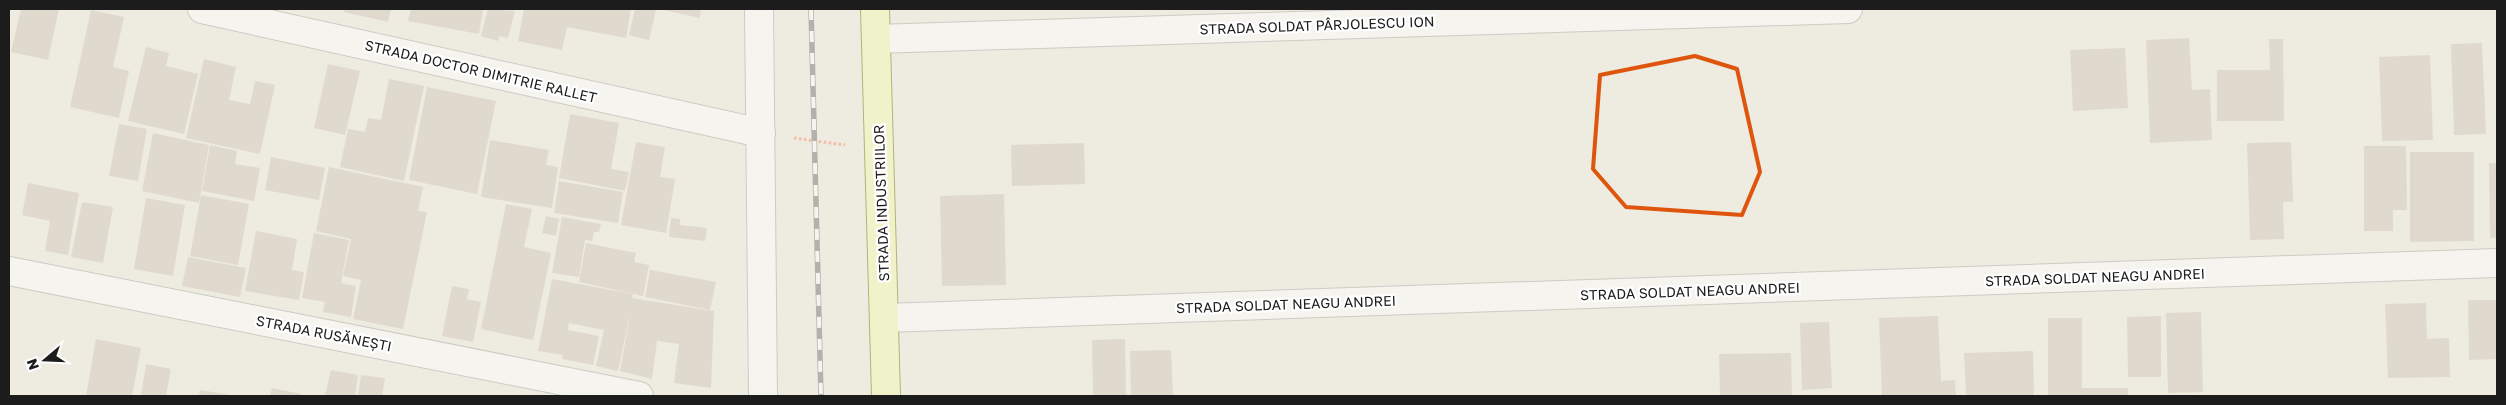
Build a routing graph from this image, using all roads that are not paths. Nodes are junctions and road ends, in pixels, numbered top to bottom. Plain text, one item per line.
1 (202, 9) edge
2 (760, 9) edge
3 (875, 9) edge
4 (1848, 9) edge
5 (876, 39) junction
6 (761, 133) junction
7 (2497, 263) edge
8 (9, 271) edge
9 (884, 318) junction
10 (640, 396) edge
11 (763, 396) edge
12 (886, 396) edge

1 - 6 street, STRADA DOCTOR DIMITRIE RALLET
2 - 6 street
3 - 5 main road, STRADA INDUSTRIILOR
4 - 5 street, STRADA SOLDAT PÂRJOLESCU ION
5 - 9 main road, STRADA INDUSTRIILOR
6 - 11 street
7 - 9 street, STRADA SOLDAT NEAGU ANDREI
8 - 10 street, STRADA RUSĂNEȘTI
9 - 12 main road, STRADA INDUSTRIILOR

